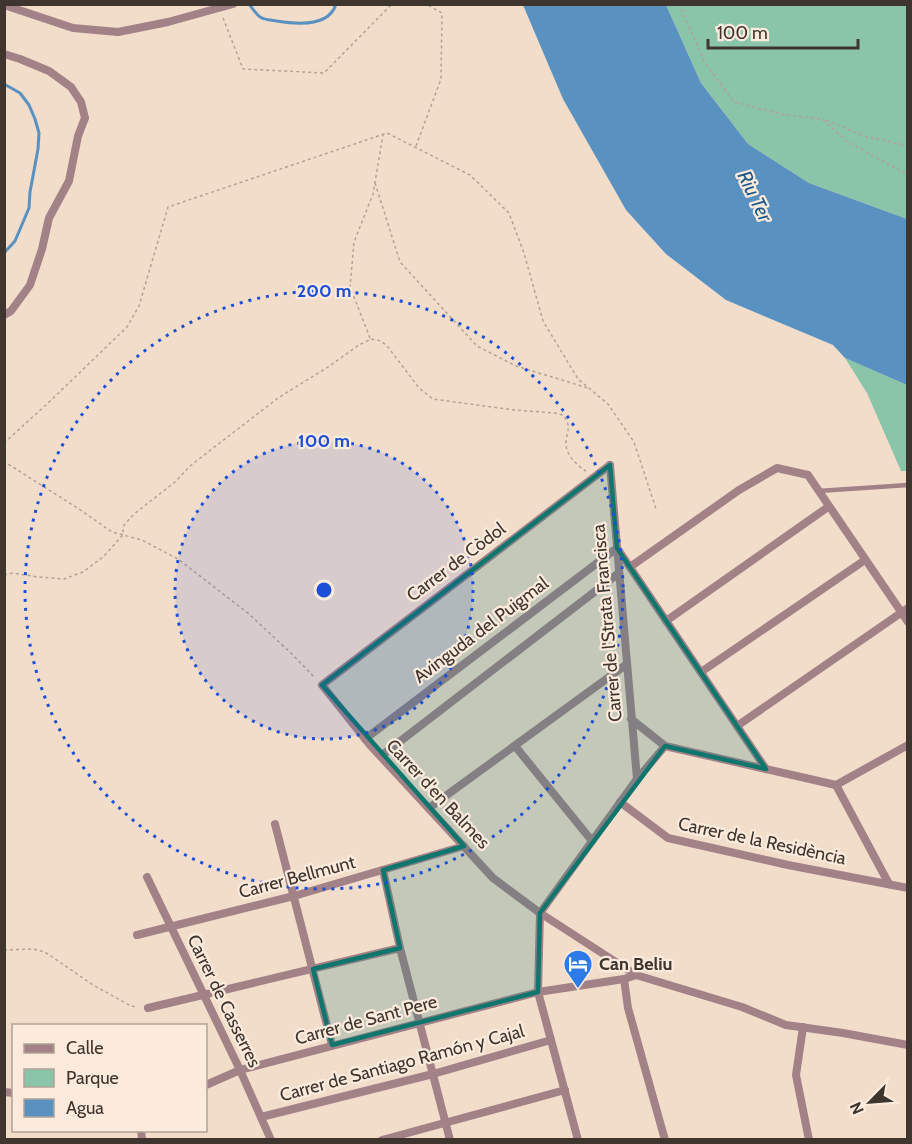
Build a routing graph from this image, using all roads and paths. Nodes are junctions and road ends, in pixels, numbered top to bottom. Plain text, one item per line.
1 (4, 4) edge
2 (232, 4) edge
3 (392, 4) edge
4 (426, 4) edge
5 (678, 4) edge
6 (221, 8) junction
7 (4, 54) edge
8 (822, 119) junction
9 (383, 135) junction
10 (908, 146) edge
11 (416, 148) junction
12 (908, 175) edge
13 (375, 183) junction
14 (4, 315) edge
15 (371, 339) junction
16 (589, 388) junction
17 (4, 443) edge
18 (4, 460) edge
19 (610, 465) joint
20 (596, 476) junction
21 (908, 485) edge
22 (818, 491) junction
23 (828, 507) junction
24 (656, 509) dead end
25 (122, 536) junction
26 (617, 548) junction
27 (865, 560) junction
28 (630, 567) junction
29 (620, 573) junction
30 (4, 575) edge
31 (904, 610) edge
32 (666, 621) junction
33 (908, 622) edge
34 (627, 664) junction
35 (701, 672) junction
36 (322, 686) junction
37 (631, 719) junction
38 (737, 726) junction
39 (365, 739) junction
40 (908, 745) edge
41 (515, 746) junction
42 (665, 746) junction
43 (381, 756) junction
44 (766, 769) junction
45 (636, 779) junction
46 (837, 785) junction
47 (620, 802) junction
48 (429, 808) junction
49 (275, 824) dead end
50 (592, 841) junction
51 (464, 846) junction
52 (383, 870) junction
53 (147, 878) dead end
54 (889, 884) junction
55 (908, 888) edge
56 (294, 896) junction
57 (540, 913) junction
58 (170, 927) junction
59 (137, 935) dead end
60 (400, 948) junction
61 (4, 950) edge
62 (313, 969) junction
63 (636, 975) junction
64 (624, 979) junction
65 (538, 992) junction
66 (203, 995) junction
67 (148, 1008) joint
68 (421, 1023) junction
69 (803, 1027) junction
70 (551, 1040) junction
71 (908, 1045) edge
72 (332, 1046) junction
73 (240, 1070) junction
74 (433, 1074) junction
75 (207, 1085) edge
76 (565, 1090) junction
77 (261, 1117) junction
78 (446, 1122) junction
79 (271, 1140) edge
80 (382, 1140) edge
81 (450, 1140) edge
82 (578, 1140) edge
83 (665, 1140) edge
84 (809, 1140) edge

1 - 6 street
2 - 6 street
3 - 6 path
4 - 11 path
5 - 8 path
7 - 14 street
8 - 10 path
8 - 12 path
9 - 11 path
9 - 13 path
9 - 17 path
11 - 16 path
13 - 15 path
13 - 16 path
15 - 20 path
15 - 25 path
16 - 24 path
18 - 25 path
19 - 20 street, Carrer de Còdol
19 - 26 street, Carrer de l'Strata Francisca
20 - 36 street, Carrer de Còdol
21 - 22 lane
22 - 23 street
22 - 28 street
23 - 27 street
23 - 32 street
25 - 30 path
25 - 36 path
26 - 28 street
26 - 29 street, Carrer de l'Strata Francisca
26 - 39 street, Avinguda del Puigmal
27 - 31 street
27 - 35 street
28 - 32 street
29 - 34 street, Carrer de l'Strata Francisca
29 - 43 street
31 - 33 street
31 - 38 street
32 - 35 street
34 - 37 street, Carrer de l'Strata Francisca
34 - 41 street
35 - 38 street
36 - 39 street, Carrer d'en Balmes
37 - 42 street
37 - 45 street, Carrer de l'Strata Francisca
38 - 44 street
39 - 43 street, Carrer d'en Balmes
40 - 46 street
41 - 48 street
41 - 50 street
42 - 44 street
42 - 45 street
43 - 48 street, Carrer d'en Balmes
44 - 46 street
45 - 47 street
46 - 54 street
47 - 50 street
47 - 54 street, Carrer de la Residència
48 - 51 street, Carrer d'en Balmes
49 - 56 street
50 - 57 street
51 - 52 street, Carrer Bellmunt
51 - 57 street, Carrer d'en Balmes
52 - 56 street, Carrer Bellmunt
52 - 60 street
53 - 58 street, Carrer de Casserres
54 - 55 street, Carrer de la Residència
56 - 58 street, Carrer Bellmunt
56 - 62 street
57 - 63 street, Carrer d'en Balmes
57 - 65 street
58 - 59 street, Carrer Bellmunt
58 - 66 street, Carrer de Casserres
60 - 62 street
60 - 68 street
61 - 67 path
62 - 66 street
62 - 72 street
63 - 64 street, Carrer de Sant Pere
63 - 69 street, Carrer d'en Balmes
64 - 65 street, Carrer de Sant Pere
64 - 83 street
65 - 68 street, Carrer de Sant Pere
65 - 70 street
66 - 67 street
66 - 73 street, Carrer de Casserres
68 - 72 street, Carrer de Sant Pere
68 - 74 street
69 - 71 street, Carrer d'en Balmes
69 - 84 street
70 - 74 street, Carrer de Santiago Ramón y Cajal
70 - 76 street
72 - 73 street, Carrer de Sant Pere
73 - 75 street, Carrer de Sant Pere
73 - 77 street, Carrer de Casserres
74 - 77 street, Carrer de Santiago Ramón y Cajal
74 - 78 street
76 - 78 street
76 - 82 street
77 - 79 street, Carrer de Casserres
78 - 80 street
78 - 81 street

